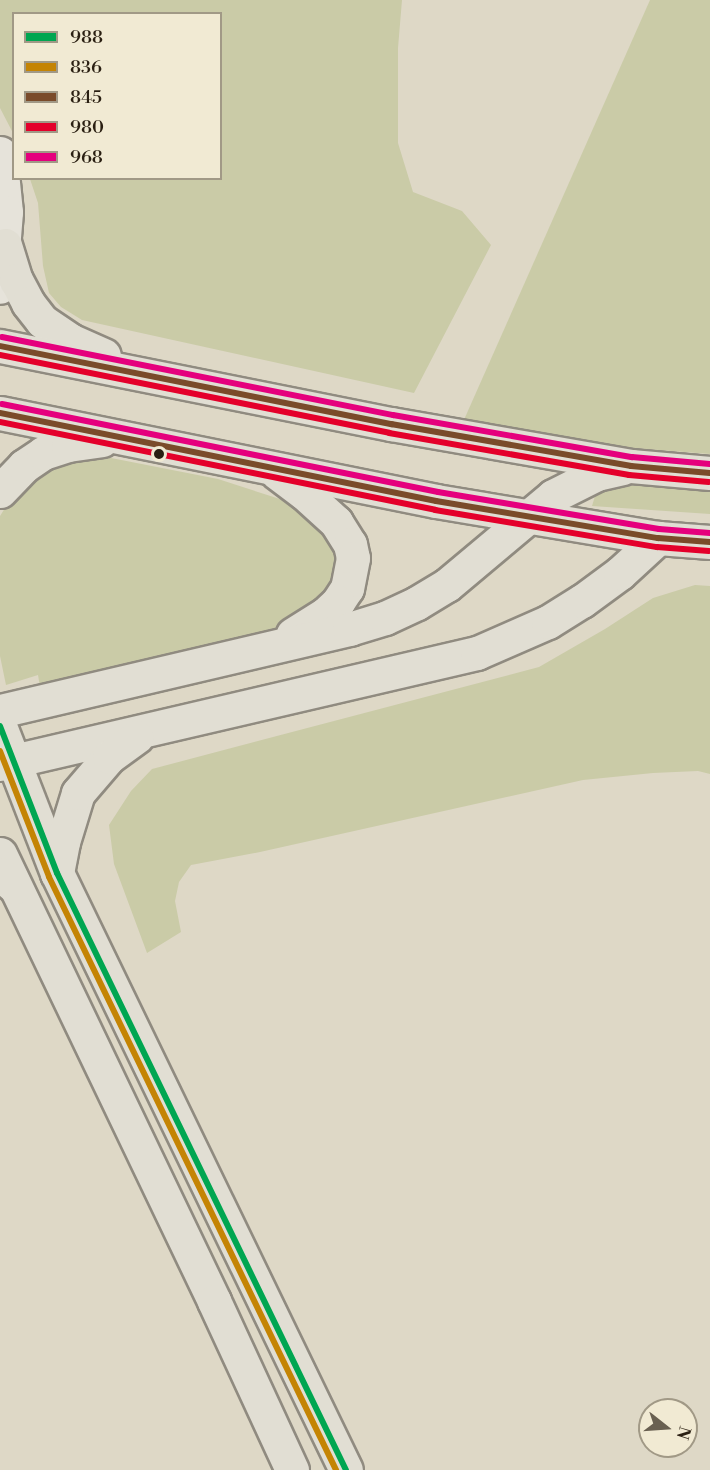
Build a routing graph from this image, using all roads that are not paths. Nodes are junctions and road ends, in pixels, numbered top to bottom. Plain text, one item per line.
1 (0, 153) edge
2 (5, 245) junction
3 (0, 287) edge
4 (0, 346) edge
5 (161, 377) junction
6 (0, 413) edge
7 (136, 439) junction
8 (631, 466) junction
9 (270, 468) junction
10 (710, 472) edge
11 (0, 491) edge
12 (527, 515) junction
13 (658, 538) junction
14 (710, 542) edge
15 (268, 646) junction
16 (0, 711) edge
17 (0, 726) edge
18 (154, 728) junction
19 (7, 762) edge
20 (0, 854) edge
21 (57, 873) junction
22 (7, 880) edge
23 (292, 1470) edge
24 (346, 1470) edge

1 - 2 street
2 - 3 street
2 - 5 main road
4 - 5 main road
5 - 8 main road
6 - 7 main road
7 - 9 main road
7 - 11 main road
8 - 10 main road
8 - 12 main road
9 - 12 main road
9 - 15 main road
12 - 13 main road
12 - 15 main road
13 - 14 main road
13 - 18 main road
15 - 16 main road
17 - 19 main road
18 - 19 main road
18 - 21 main road
19 - 21 main road
20 - 22 main road
21 - 24 main road
22 - 23 main road

